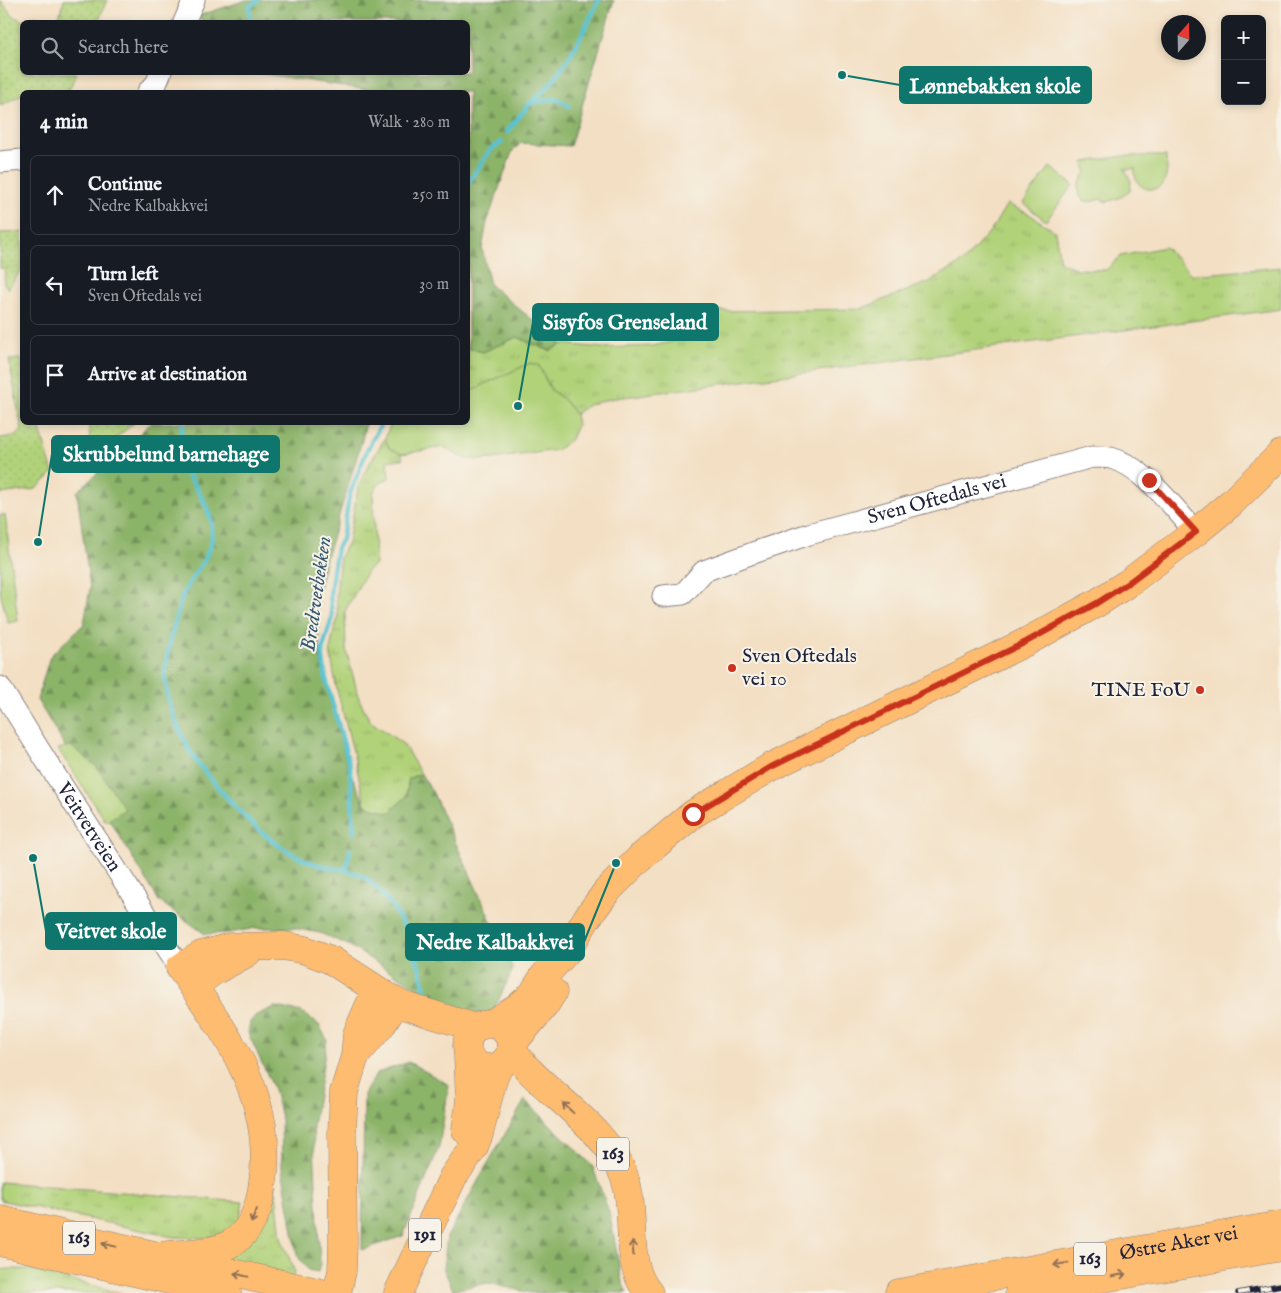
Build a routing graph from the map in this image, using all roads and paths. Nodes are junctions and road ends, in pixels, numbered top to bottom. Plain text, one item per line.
1 (194, 0) edge
2 (185, 20) edge
3 (160, 75) edge
4 (150, 90) edge
5 (20, 160) edge
6 (0, 162) edge
7 (1281, 454) edge
8 (1196, 532) junction
9 (663, 596) dead end
10 (0, 687) edge
11 (567, 951) junction
12 (187, 976) junction
13 (391, 999) junction
14 (476, 1040) junction
15 (507, 1054) junction
16 (453, 1177) junction
17 (0, 1220) edge
18 (1281, 1225) edge
19 (0, 1242) edge
20 (1281, 1247) edge
21 (32, 1248) junction
22 (0, 1255) edge
23 (157, 1256) junction
24 (227, 1293) edge
25 (321, 1293) edge
26 (338, 1293) edge
27 (398, 1293) edge
28 (649, 1293) edge
29 (899, 1293) edge
30 (1020, 1293) edge

1 - 2 street
3 - 4 street
5 - 6 street
7 - 8 main road
8 - 9 street, Sven Oftedals vei
8 - 11 main road
10 - 12 street, Veitvetveien
11 - 14 main road
11 - 15 main road
12 - 13 main road
12 -> 23 main road, 163
13 - 14 main road
13 - 26 main road
14 - 15 main road
14 - 15 main road
14 - 16 main road, 191
15 - 16 main road, 191
28 -> 15 main road, 163
16 - 27 main road, 191
23 -> 17 main road, 163
18 -> 29 main road, Østre Aker vei / 163
19 - 21 main road, 163
30 -> 20 main road, Østre Aker vei / 163
21 - 22 main road, 163
21 - 24 main road, 163
25 -> 23 main road, 163

